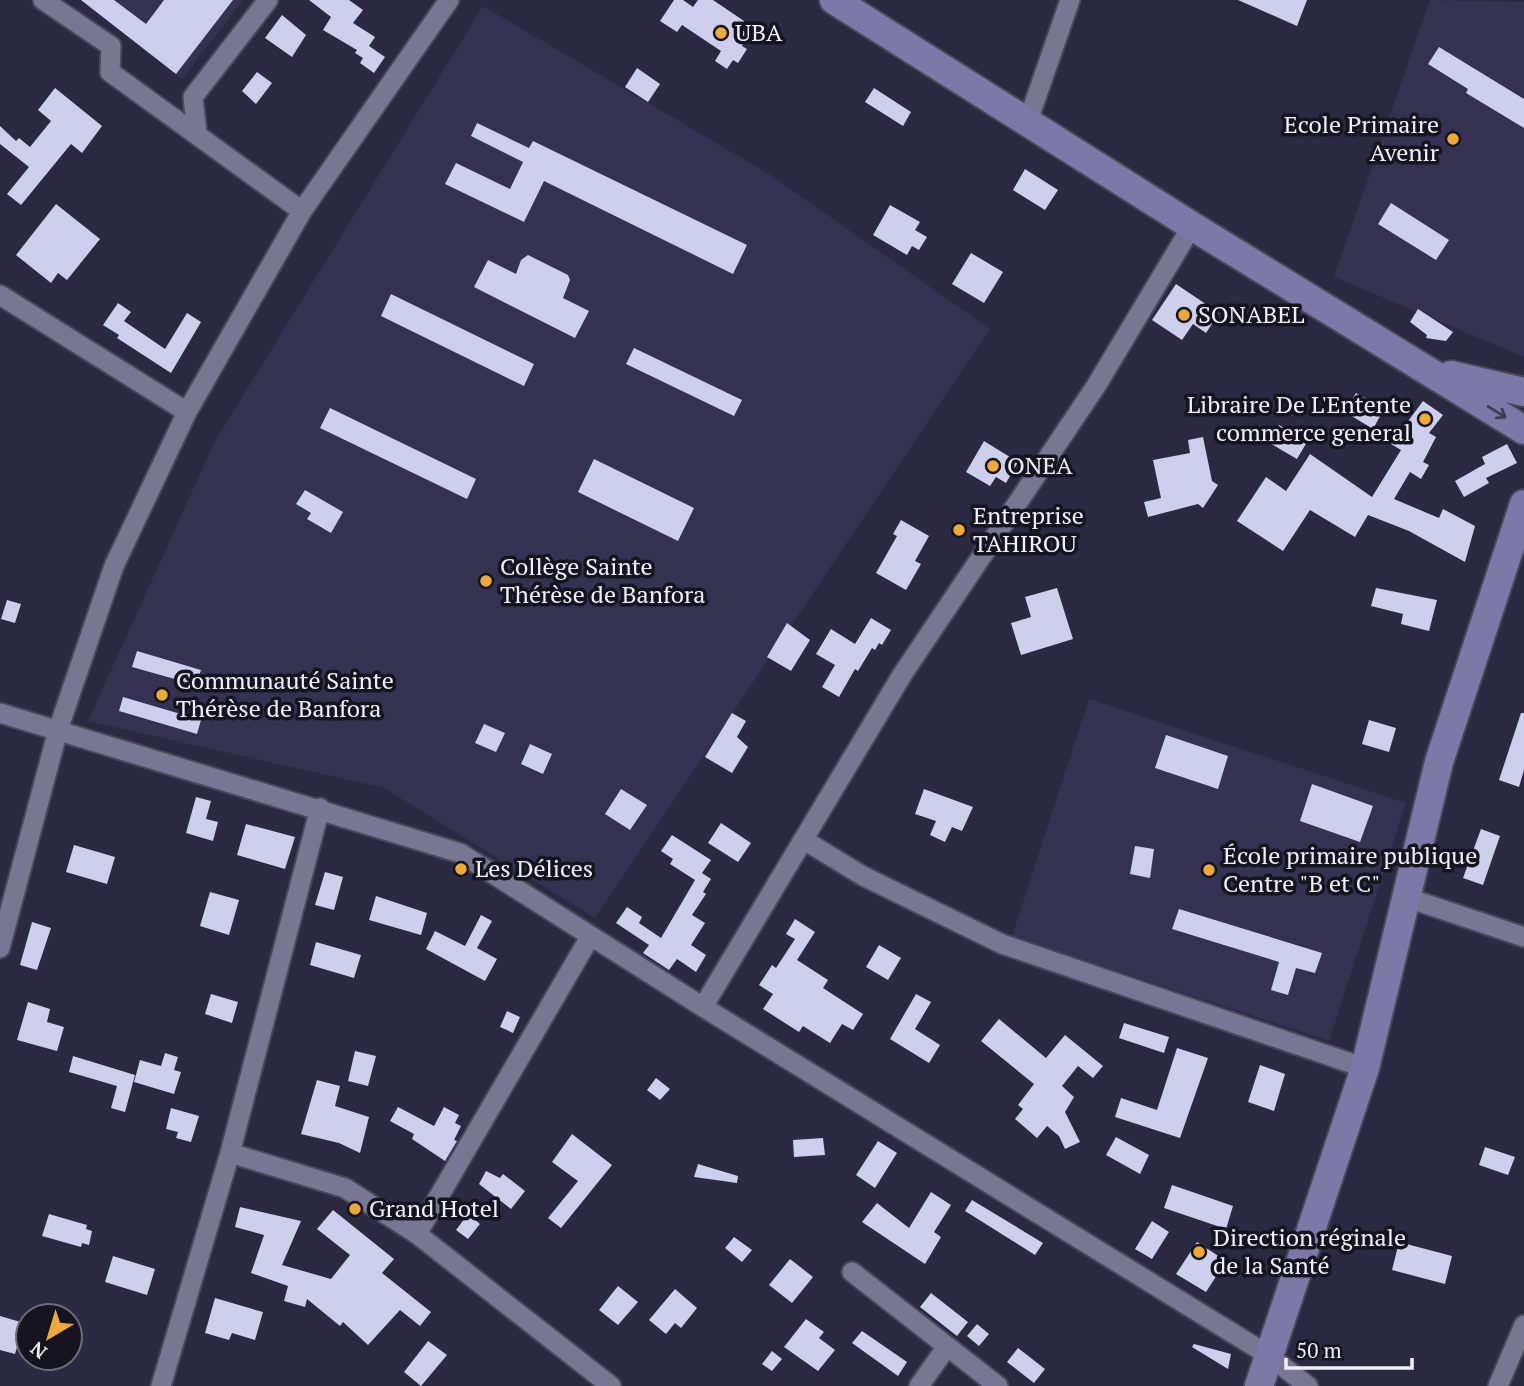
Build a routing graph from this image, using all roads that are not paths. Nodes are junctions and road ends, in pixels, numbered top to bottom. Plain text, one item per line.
1 (43, 0) edge
2 (268, 0) edge
3 (449, 0) edge
4 (834, 0) edge
5 (1070, 0) edge
6 (1027, 124) junction
7 (197, 134) junction
8 (302, 211) junction
9 (1192, 226) junction
10 (0, 295) edge
11 (1428, 369) junction
12 (1524, 392) edge
13 (187, 412) junction
14 (1524, 430) edge
15 (1524, 504) edge
16 (0, 713) edge
17 (58, 730) junction
18 (320, 808) junction
19 (804, 841) junction
20 (1405, 897) junction
21 (1524, 936) edge
22 (590, 937) junction
23 (0, 948) edge
24 (703, 1007) junction
25 (1365, 1068) junction
26 (230, 1153) junction
27 (417, 1234) junction
28 (852, 1272) dead end
29 (1524, 1325) edge
30 (946, 1348) junction
31 (1268, 1354) junction
32 (161, 1386) edge
33 (611, 1386) edge
34 (919, 1386) edge
35 (998, 1386) edge
36 (1259, 1386) edge
37 (1308, 1386) edge
38 (1498, 1386) edge

1 - 7 street
2 - 7 street
3 - 8 street
4 - 6 main road
5 - 6 street
6 - 9 main road
7 - 8 street
8 - 13 street
9 - 11 main road
9 - 19 street
10 - 13 street
11 - 12 main road
11 -> 14 main road
13 - 17 street
15 - 20 main road
16 - 17 street
17 - 18 street
17 - 23 street
18 - 22 street
18 - 26 street
19 - 24 street
19 - 25 street
20 - 21 street
20 - 25 main road
22 - 24 street
22 - 27 street
24 - 31 street
25 - 31 main road
26 - 27 street
26 - 32 street
27 - 33 street
28 - 30 street
29 - 38 street
30 - 34 street
30 - 35 street
31 - 36 main road
31 - 37 street

